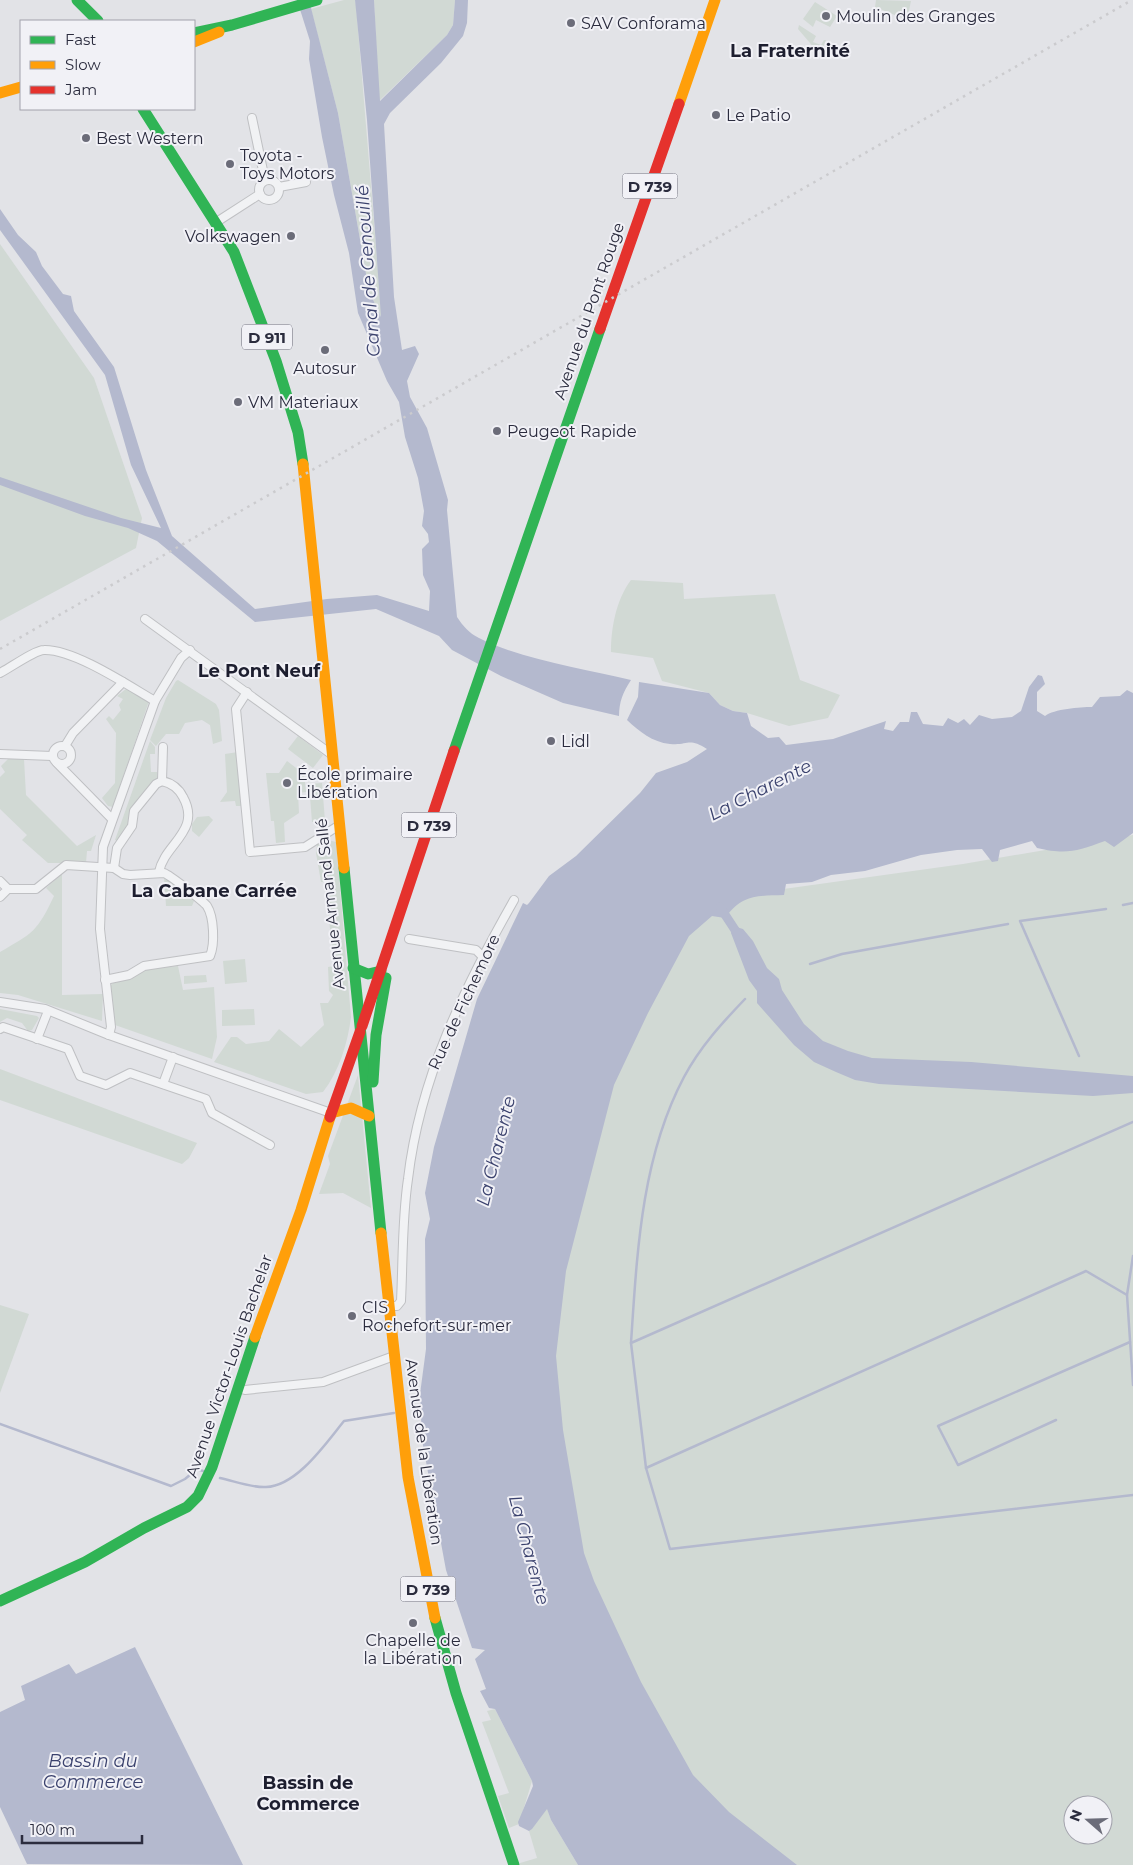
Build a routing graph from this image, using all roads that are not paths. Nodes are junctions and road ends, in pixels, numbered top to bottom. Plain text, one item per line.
1 (317, 0) edge
2 (715, 0) edge
3 (78, 1) edge
4 (88, 20) edge
5 (97, 20) edge
6 (232, 25) junction
7 (195, 33) edge
8 (195, 42) edge
9 (20, 87) edge
10 (0, 93) edge
11 (144, 110) edge
12 (252, 118) dead end
13 (265, 180) junction
14 (306, 182) dead end
15 (279, 187) junction
16 (260, 194) junction
17 (215, 223) junction
18 (145, 619) dead end
19 (190, 650) junction
20 (0, 673) edge
21 (123, 682) junction
22 (247, 692) junction
23 (155, 701) junction
24 (65, 746) junction
25 (162, 746) dead end
26 (0, 754) edge
27 (331, 754) junction
28 (52, 756) junction
29 (69, 761) junction
30 (58, 764) junction
31 (74, 778) junction
32 (162, 781) junction
33 (112, 819) junction
34 (338, 826) junction
35 (101, 867) junction
36 (114, 868) junction
37 (159, 872) junction
38 (0, 882) edge
39 (8, 889) junction
40 (0, 897) edge
41 (514, 900) dead end
42 (409, 939) dead end
43 (387, 955) junction
44 (482, 956) junction
45 (353, 968) junction
46 (381, 971) junction
47 (105, 980) junction
48 (0, 1002) edge
49 (48, 1010) junction
50 (0, 1028) edge
51 (360, 1032) junction
52 (109, 1035) junction
53 (37, 1039) junction
54 (173, 1057) junction
55 (163, 1084) junction
56 (331, 1112) junction
57 (369, 1116) junction
58 (372, 1140) junction
59 (270, 1145) dead end
60 (389, 1306) junction
61 (394, 1356) junction
62 (238, 1388) junction
63 (0, 1601) edge
64 (514, 1865) edge

1 - 6 main road
2 - 43 main road, Avenue du Pont Rouge / D 739
3 - 4 main road
3 - 5 main road
6 - 7 main road
6 - 8 main road
9 - 10 main road
11 - 17 main road, D 911
12 - 13 street
13 - 15 street
13 - 16 street
14 - 15 street
15 - 16 street
16 - 17 street
17 - 27 main road, Avenue Armand Sallé / D 911
18 - 19 street
19 - 22 street
19 - 23 street
20 - 21 street
21 - 23 street
21 - 24 street
22 - 27 street
22 - 34 street
23 - 33 street
24 - 28 street
24 - 29 street
25 - 32 street
26 - 28 street
27 - 34 main road, Avenue Armand Sallé / D 911
28 - 30 street
29 - 30 street
29 - 31 street
30 - 31 street
31 - 33 street
32 - 36 street
32 - 37 street
33 - 35 street
34 - 45 main road, Avenue Armand Sallé / D 911
35 - 36 street
35 - 39 street
35 - 47 street
36 - 37 street
37 - 47 street
38 - 39 street
39 - 40 street
41 - 44 street, Rue de Fichemore
42 - 44 street
43 - 46 main road, D 739
43 - 58 main road, D 739
44 - 60 street, Rue de Fichemore
45 - 46 main road
45 - 51 main road, Avenue Armand Sallé / D 739
46 - 51 main road, D 739
47 - 52 street
48 - 49 street
49 - 52 street
49 - 53 street
50 - 53 street
51 - 56 main road, Avenue Victor-Louis Bachelar
51 - 57 main road, Avenue de la Libération / D 739
52 - 54 street
53 - 55 street
54 - 55 street
54 - 56 street
55 - 59 street
56 - 57 main road
56 - 62 main road, Avenue Victor-Louis Bachelar
57 - 58 main road, Avenue de la Libération / D 739
58 - 60 main road, Avenue de la Libération / D 739
60 - 61 main road, Avenue de la Libération / D 739
61 - 62 street
61 - 64 main road, Avenue de la Libération / D 739
62 - 63 main road, Avenue Victor-Louis Bachelar

